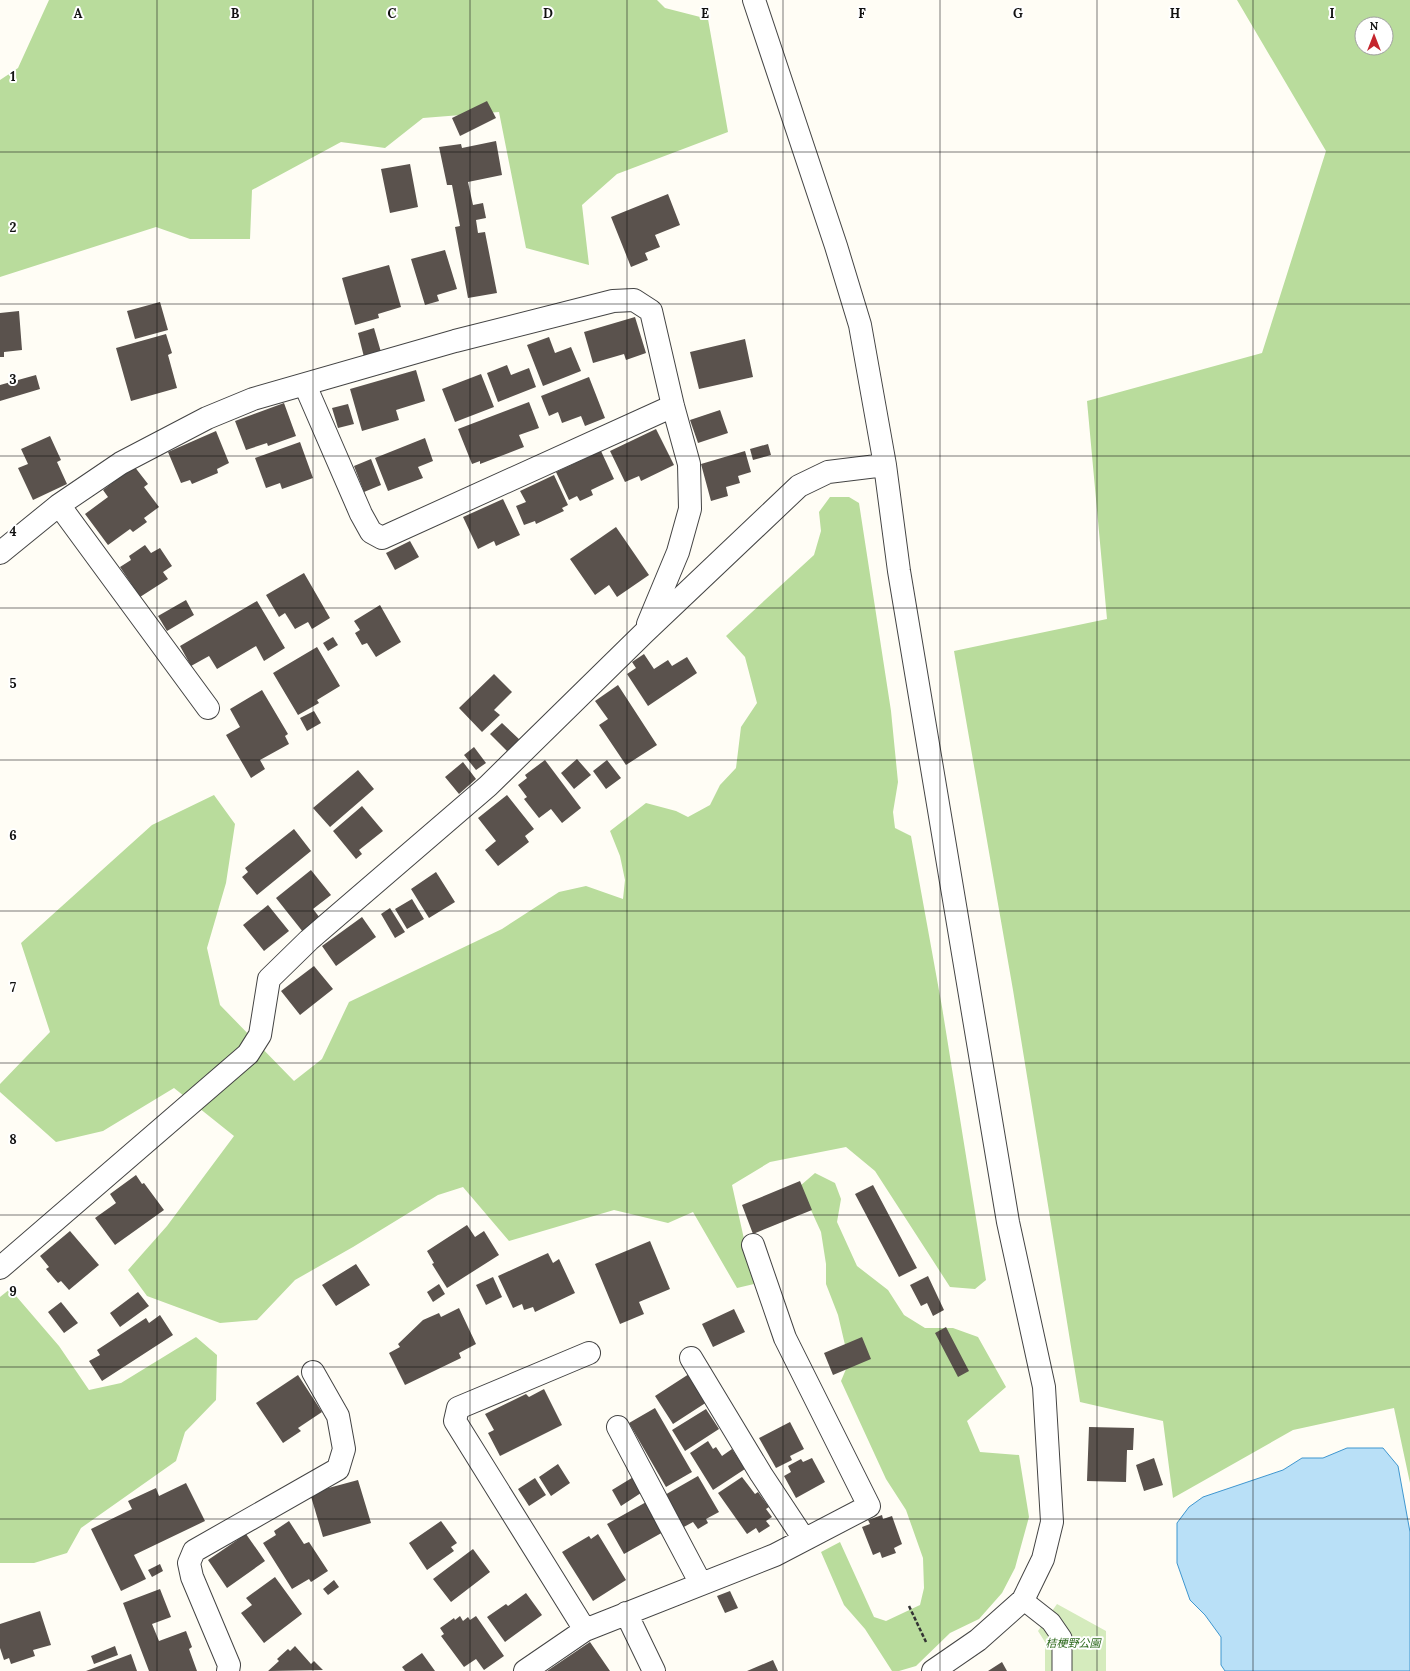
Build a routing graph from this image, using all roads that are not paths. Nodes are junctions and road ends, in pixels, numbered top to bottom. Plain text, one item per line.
1 (754, 0) edge
2 (305, 385) junction
3 (673, 406) junction
4 (885, 465) junction
5 (59, 506) junction
6 (1, 550) edge
7 (644, 633) junction
8 (208, 708) dead end
9 (753, 1245) dead end
10 (0, 1268) edge
11 (590, 1353) dead end
12 (691, 1358) dead end
13 (313, 1372) dead end
14 (618, 1427) dead end
15 (804, 1539) junction
16 (701, 1584) junction
17 (1023, 1600) junction
18 (626, 1613) junction
19 (585, 1630) junction
20 (936, 1669) edge
21 (228, 1671) edge
22 (525, 1671) edge
23 (654, 1671) edge
24 (1062, 1671) edge

1 - 4 street
2 - 3 street
2 - 3 street
2 - 5 street
3 - 7 street
4 - 7 street
4 - 17 street
5 - 6 street
5 - 8 street
7 - 10 street
9 - 15 street
11 - 19 street
12 - 15 street
13 - 21 street
14 - 16 street
15 - 16 street
16 - 18 street
17 - 20 street
17 - 24 lane
18 - 19 street
18 - 23 street
19 - 22 street

